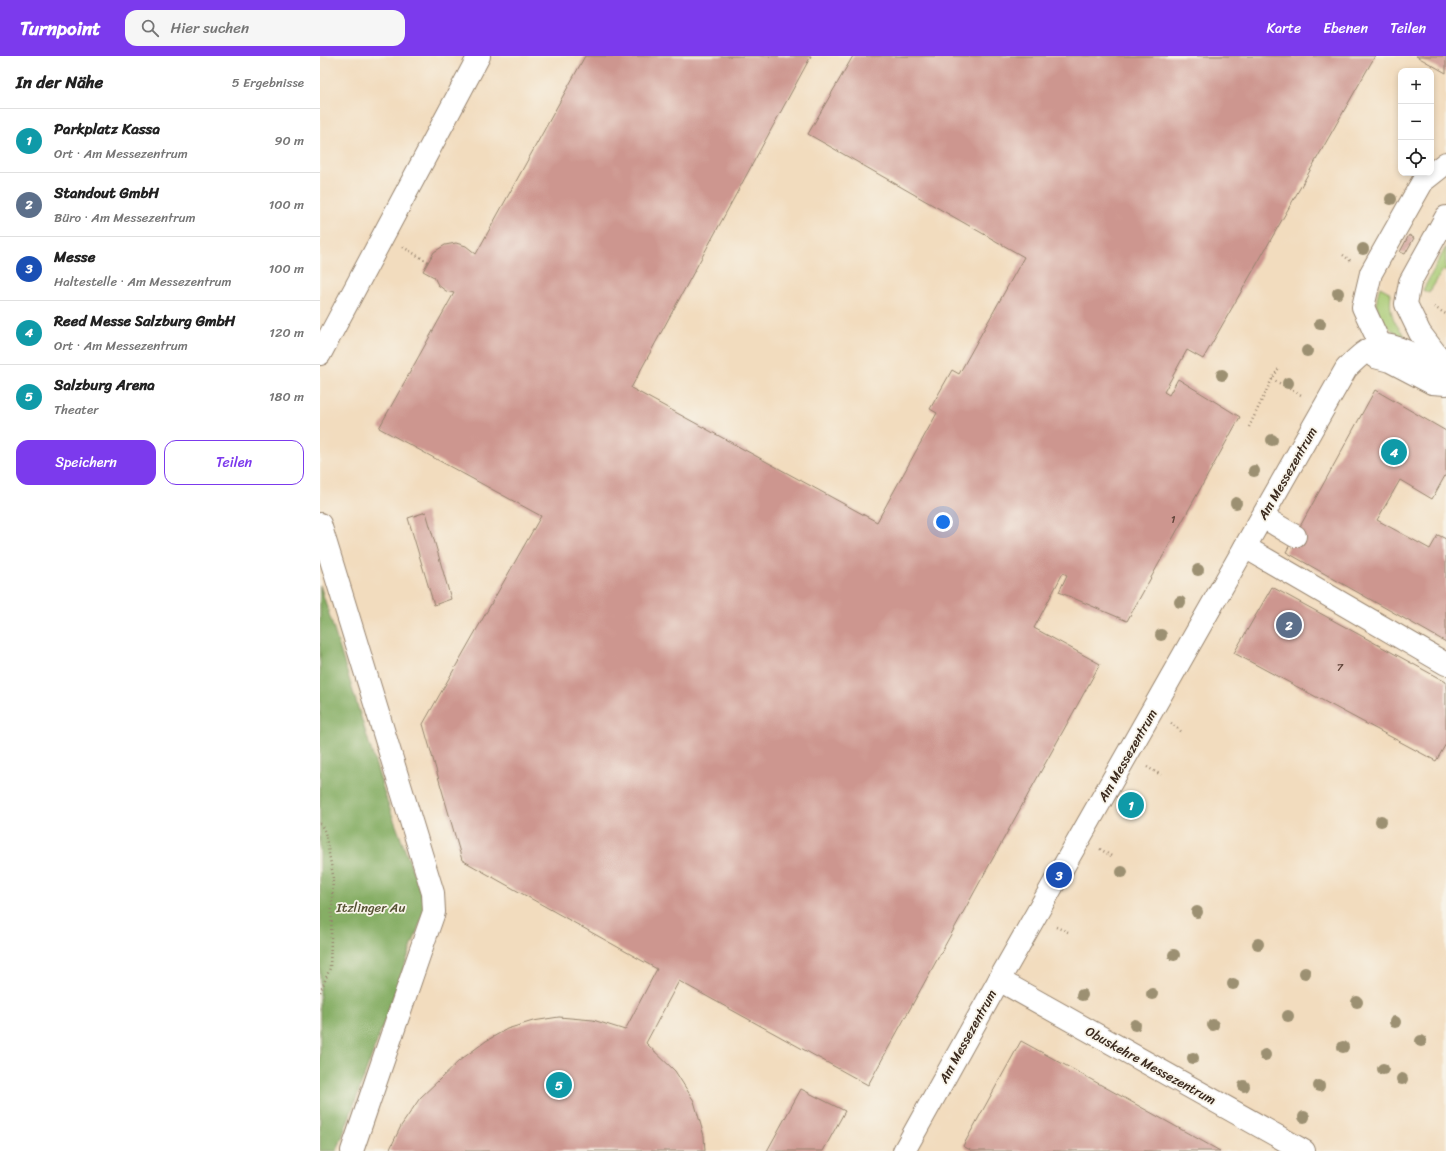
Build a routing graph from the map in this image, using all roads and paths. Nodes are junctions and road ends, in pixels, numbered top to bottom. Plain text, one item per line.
1 (479, 56) edge
2 (1446, 163) edge
3 (1446, 217) edge
4 (383, 236) junction
5 (428, 262) dead end
6 (1380, 344) junction
7 (320, 354) edge
8 (1354, 360) junction
9 (1446, 363) edge
10 (1279, 368) dead end
11 (1446, 372) edge
12 (1272, 379) junction
13 (1446, 384) edge
14 (1301, 395) dead end
15 (1249, 427) dead end
16 (1263, 517) junction
17 (320, 524) edge
18 (1295, 536) dead end
19 (1245, 547) junction
20 (1446, 664) edge
21 (1143, 765) dead end
22 (1161, 775) dead end
23 (320, 823) edge
24 (998, 980) junction
25 (320, 994) edge
26 (912, 1148) edge
27 (1300, 1150) edge
28 (352, 1151) edge

1 - 4 street
2 - 6 street
3 - 9 street
4 - 5 path
4 - 7 street
6 - 8 street, Am Messezentrum
6 - 11 street
8 - 13 street
8 - 16 street, Am Messezentrum
10 - 12 path
12 - 14 path
12 - 15 path
16 - 18 street
16 - 19 street, Am Messezentrum
17 - 28 street
19 - 20 street
19 - 24 street, Am Messezentrum
21 - 22 path
23 - 25 path
24 - 26 street, Am Messezentrum
24 - 27 street, Obuskehre Messezentrum

